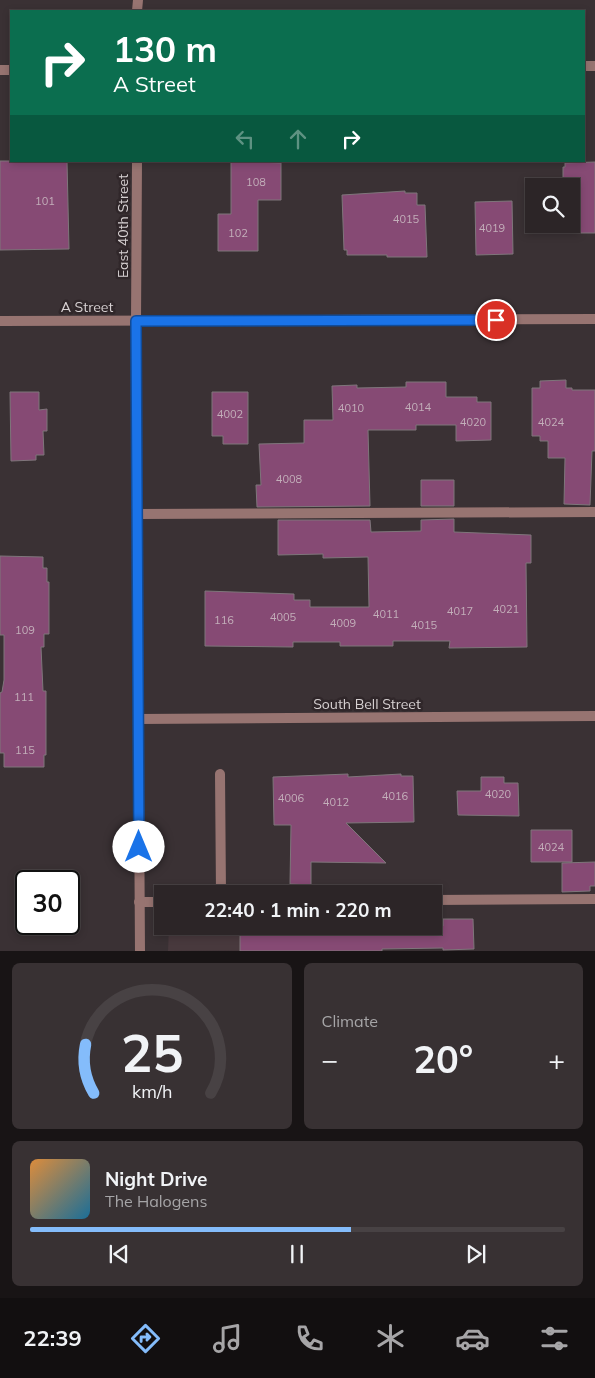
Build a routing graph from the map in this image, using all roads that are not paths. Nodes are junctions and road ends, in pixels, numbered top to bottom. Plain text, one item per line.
1 (137, 162) edge
2 (595, 320) edge
3 (0, 321) edge
4 (136, 321) junction
5 (595, 512) edge
6 (137, 514) junction
7 (595, 716) edge
8 (138, 718) junction
9 (220, 774) dead end
10 (221, 885) edge
11 (595, 899) edge
12 (442, 900) edge
13 (139, 902) junction
14 (154, 902) edge
15 (140, 950) edge

1 - 4 street, East 40th Street
2 - 4 street, A Street
3 - 4 street, A Street
4 - 6 street, East 40th Street
5 - 6 street
6 - 8 street, East 40th Street
7 - 8 street, South Bell Street
8 - 13 street, East 40th Street
9 - 10 street
11 - 12 street
13 - 14 street
13 - 15 street, East 40th Street

